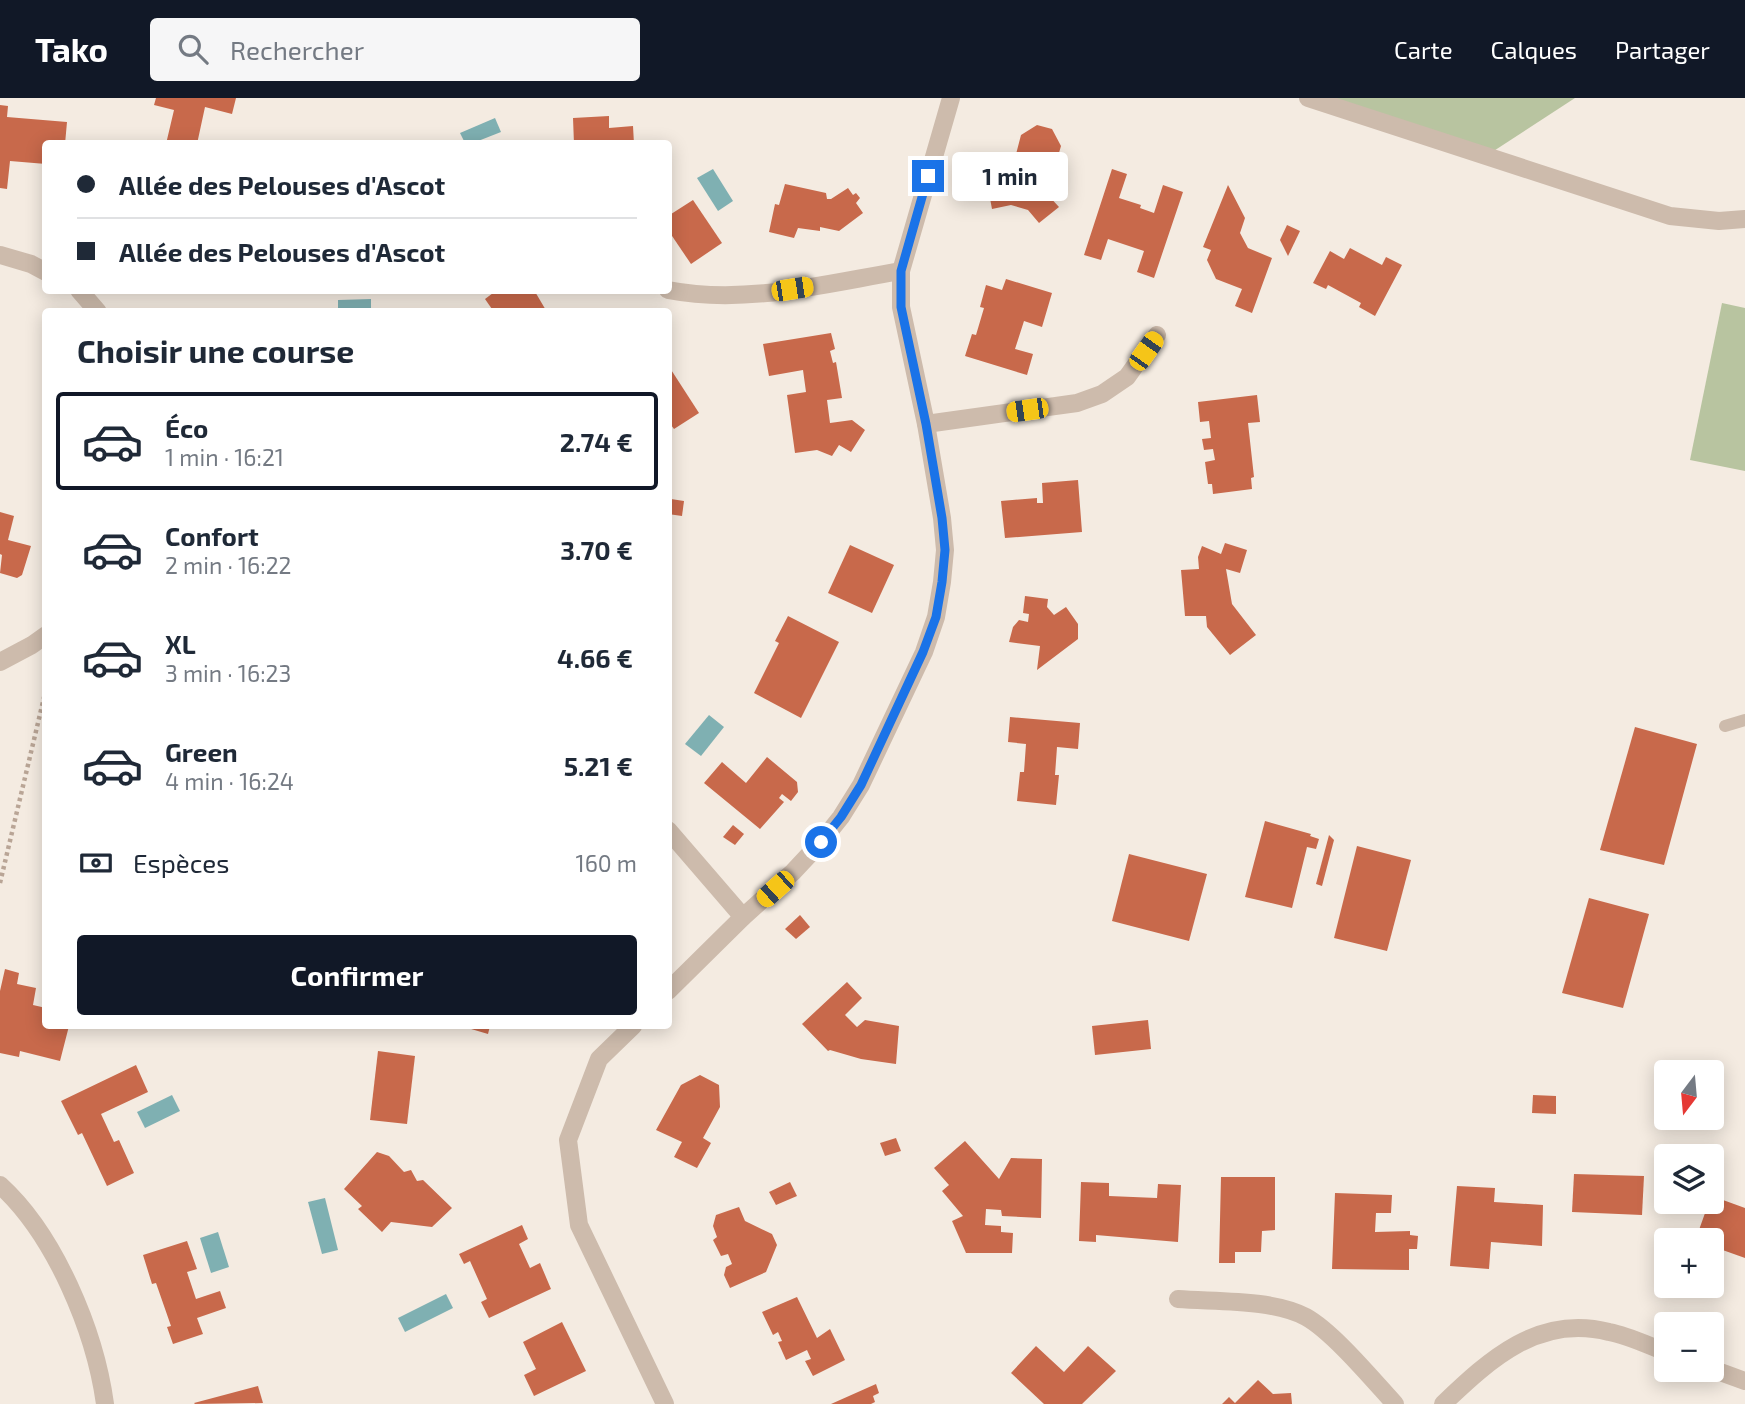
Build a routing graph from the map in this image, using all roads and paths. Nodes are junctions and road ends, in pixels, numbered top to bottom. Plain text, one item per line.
1 (951, 98) edge
2 (1308, 98) edge
3 (1745, 219) edge
4 (0, 255) edge
5 (42, 270) edge
6 (901, 271) junction
7 (672, 291) edge
8 (82, 294) edge
9 (95, 308) edge
10 (1157, 335) dead end
11 (926, 424) junction
12 (42, 638) edge
13 (0, 662) edge
14 (42, 706) edge
15 (1745, 720) edge
16 (1725, 726) dead end
17 (672, 835) edge
18 (0, 883) edge
19 (743, 917) junction
20 (672, 987) edge
21 (630, 1029) edge
22 (0, 1185) edge
23 (1178, 1299) dead end
24 (1654, 1348) edge
25 (1724, 1373) edge
26 (1745, 1381) edge
27 (105, 1404) edge
28 (665, 1404) edge
29 (1395, 1404) edge
30 (1443, 1404) edge

1 - 6 street
2 - 3 street
4 - 5 street
6 - 7 street
6 - 11 street
8 - 9 street
10 - 11 street
11 - 19 street
12 - 13 street
14 - 18 path
15 - 16 lane
17 - 19 street
19 - 20 street
21 - 28 street
22 - 27 street
23 - 29 street
24 - 30 street
25 - 26 street

